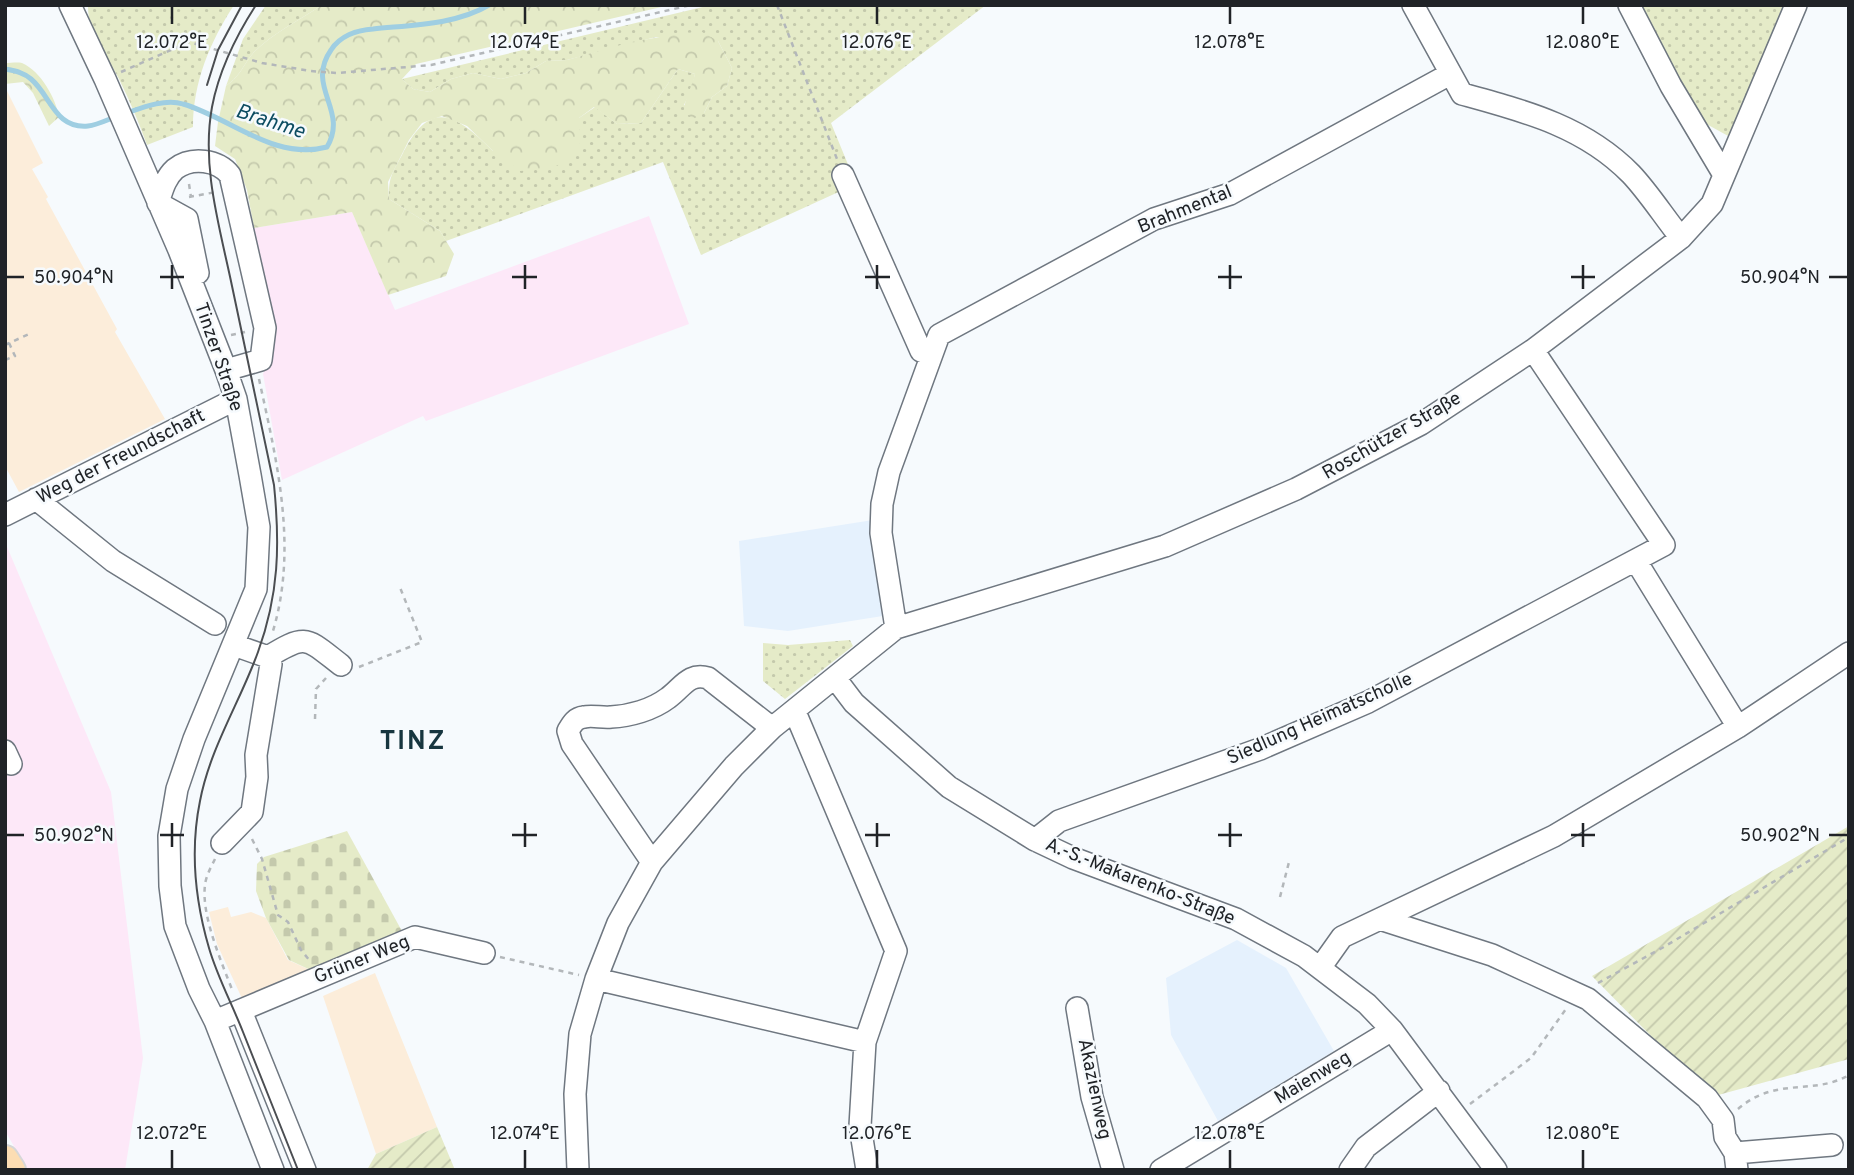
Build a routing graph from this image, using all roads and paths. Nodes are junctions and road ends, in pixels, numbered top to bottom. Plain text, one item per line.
1 (70, 5) edge
2 (691, 5) edge
3 (777, 5) edge
4 (1413, 5) edge
5 (1629, 5) edge
6 (1796, 5) edge
7 (1450, 74) junction
8 (105, 79) junction
9 (843, 175) joint
10 (1724, 175) junction
11 (235, 188) junction
12 (158, 203) junction
13 (1681, 238) junction
14 (265, 328) junction
15 (29, 334) dead end
16 (214, 338) junction
17 (7, 344) edge
18 (1533, 350) junction
19 (931, 355) junction
20 (5, 360) edge
21 (226, 370) junction
22 (236, 399) junction
23 (36, 499) junction
24 (5, 515) edge
25 (1636, 561) junction
26 (399, 585) dead end
27 (215, 624) dead end
28 (897, 628) junction
29 (234, 645) junction
30 (1849, 653) edge
31 (268, 657) junction
32 (344, 668) junction
33 (835, 678) junction
34 (794, 712) junction
35 (316, 719) dead end
36 (1738, 727) junction
37 (772, 728) junction
38 (241, 822) junction
39 (1849, 837) edge
40 (1035, 840) junction
41 (222, 843) joint
42 (652, 862) junction
43 (1289, 862) dead end
44 (1280, 897) dead end
45 (1380, 919) junction
46 (484, 953) joint
47 (1320, 968) junction
48 (315, 979) junction
49 (596, 979) junction
50 (1577, 994) junction
51 (1077, 1008) dead end
52 (241, 1011) junction
53 (215, 1021) junction
54 (1392, 1030) junction
55 (865, 1042) junction
56 (1849, 1075) edge
57 (1439, 1091) junction
58 (1456, 1115) junction
59 (1730, 1145) edge
60 (1832, 1145) dead end
61 (5, 1159) edge
62 (12, 1170) edge
63 (273, 1170) edge
64 (305, 1170) edge
65 (578, 1170) edge
66 (867, 1170) edge
67 (1114, 1170) edge
68 (1161, 1170) edge
69 (1350, 1170) edge
70 (1496, 1170) edge

1 - 8 street, Tinzer Straße
2 - 8 path
3 - 9 path
4 - 7 street
5 - 10 street
6 - 10 street, Roschützer Straße
7 - 13 street
7 - 19 street, Brahmental
8 - 12 street, Tinzer Straße
9 - 19 street
10 - 13 street, Roschützer Straße
11 - 12 path
11 - 12 street
11 - 14 street
12 - 16 street, Tinzer Straße
13 - 18 street, Roschützer Straße
14 - 16 path
14 - 21 street
15 - 17 path
16 - 21 street, Tinzer Straße
17 - 20 path
18 - 25 street, Siedlung Heimatscholle
18 - 28 street, Roschützer Straße
19 - 28 street, Brahmental
21 - 22 street, Tinzer Straße
22 - 23 street, Weg der Freundschaft
22 - 29 street, Tinzer Straße
23 - 24 street, Weg der Freundschaft
23 - 27 street
25 - 36 street
25 - 40 street, Siedlung Heimatscholle
26 - 32 path
28 - 33 street, Roschützer Straße
29 - 31 street
29 - 53 street, Tinzer Straße
30 - 36 street
31 - 32 street
31 - 38 street
32 - 35 path
33 - 34 street
33 - 40 street, A.-S.-Makarenko-Straße
34 - 37 street
34 - 55 street
36 - 45 street
37 - 42 street
37 - 42 street
38 - 41 street
38 - 48 path
39 - 50 path
40 - 47 street, A.-S.-Makarenko-Straße
41 - 52 path
42 - 49 street
43 - 44 path
45 - 47 street
45 - 50 street
46 - 48 street, Grüner Weg
46 - 49 path
47 - 54 street, A.-S.-Makarenko-Straße
48 - 52 street, Grüner Weg
49 - 55 street
49 - 65 street
50 - 58 path
50 - 59 street
51 - 67 street, Akazienweg
52 - 53 street, Grüner Weg
52 - 64 street
53 - 63 street, Tinzer Straße
54 - 57 street, A.-S.-Makarenko-Straße
54 - 68 street, Maienweg
55 - 66 street
56 - 59 path
57 - 58 street, A.-S.-Makarenko-Straße
57 - 69 street
58 - 70 street, A.-S.-Makarenko-Straße
59 - 60 street
61 - 62 main road

